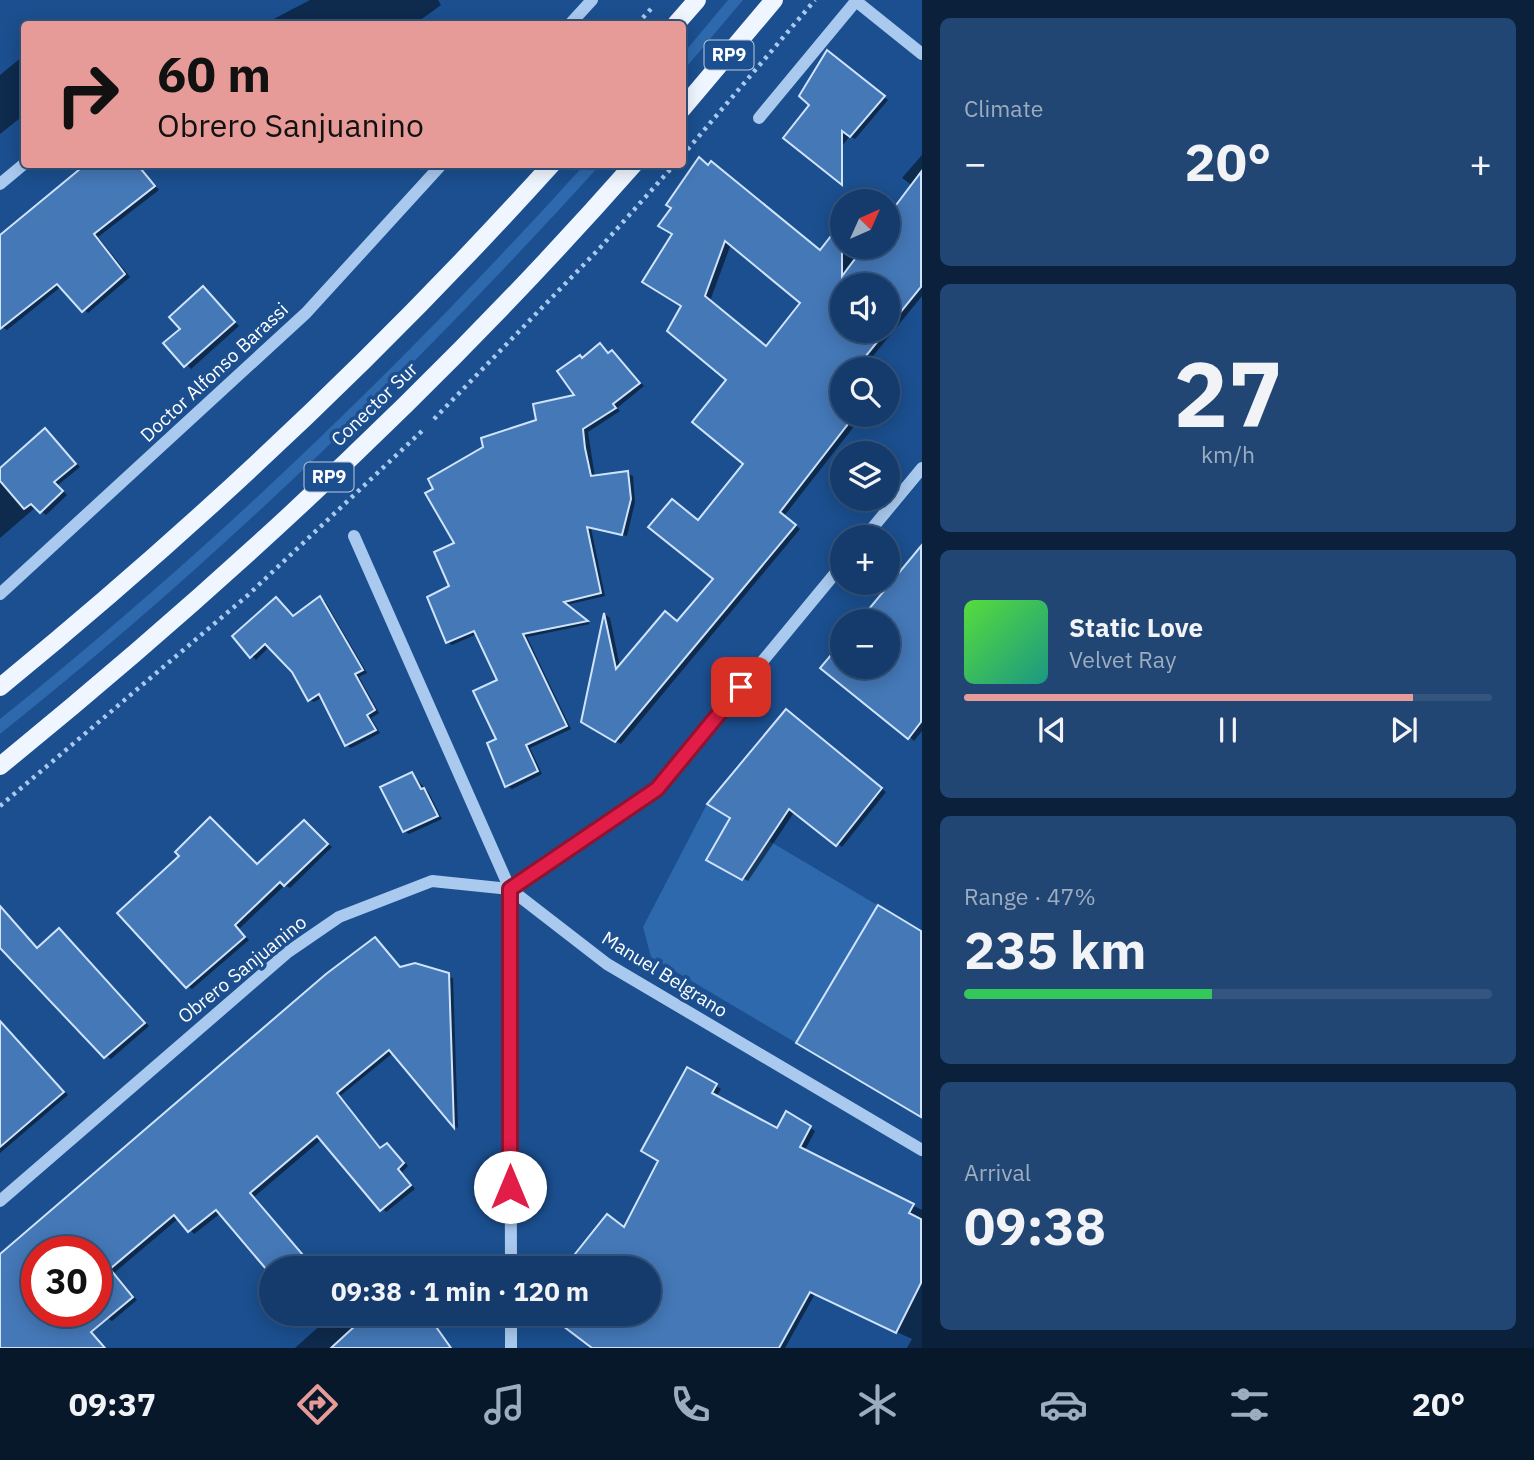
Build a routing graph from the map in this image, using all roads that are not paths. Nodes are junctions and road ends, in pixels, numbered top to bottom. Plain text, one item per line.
1 (592, 0) edge
2 (697, 0) edge
3 (774, 0) edge
4 (856, 1) edge
5 (572, 21) edge
6 (679, 21) edge
7 (922, 54) edge
8 (686, 104) edge
9 (759, 118) dead end
10 (21, 166) edge
11 (438, 168) edge
12 (548, 168) edge
13 (630, 168) edge
14 (0, 184) edge
15 (922, 468) edge
16 (875, 525) edge
17 (354, 536) dead end
18 (830, 580) edge
19 (0, 594) edge
20 (0, 687) edge
21 (0, 766) edge
22 (510, 889) junction
23 (922, 1150) edge
24 (0, 1201) edge
25 (511, 1256) edge
26 (511, 1326) edge
27 (511, 1348) edge

1 - 5 street
2 - 6 main road
3 - 8 main road, RP9
4 - 7 street
4 - 9 street
10 - 14 street
11 - 19 street, Doctor Alfonso Barassi
12 - 20 main road, Conector Sur
13 - 21 main road, Conector Sur / RP9
15 - 16 street
17 - 22 street, Manuel Belgrano
18 - 22 street
22 - 23 street, Manuel Belgrano
22 - 24 street, Obrero Sanjuanino
22 - 25 street
26 - 27 street

